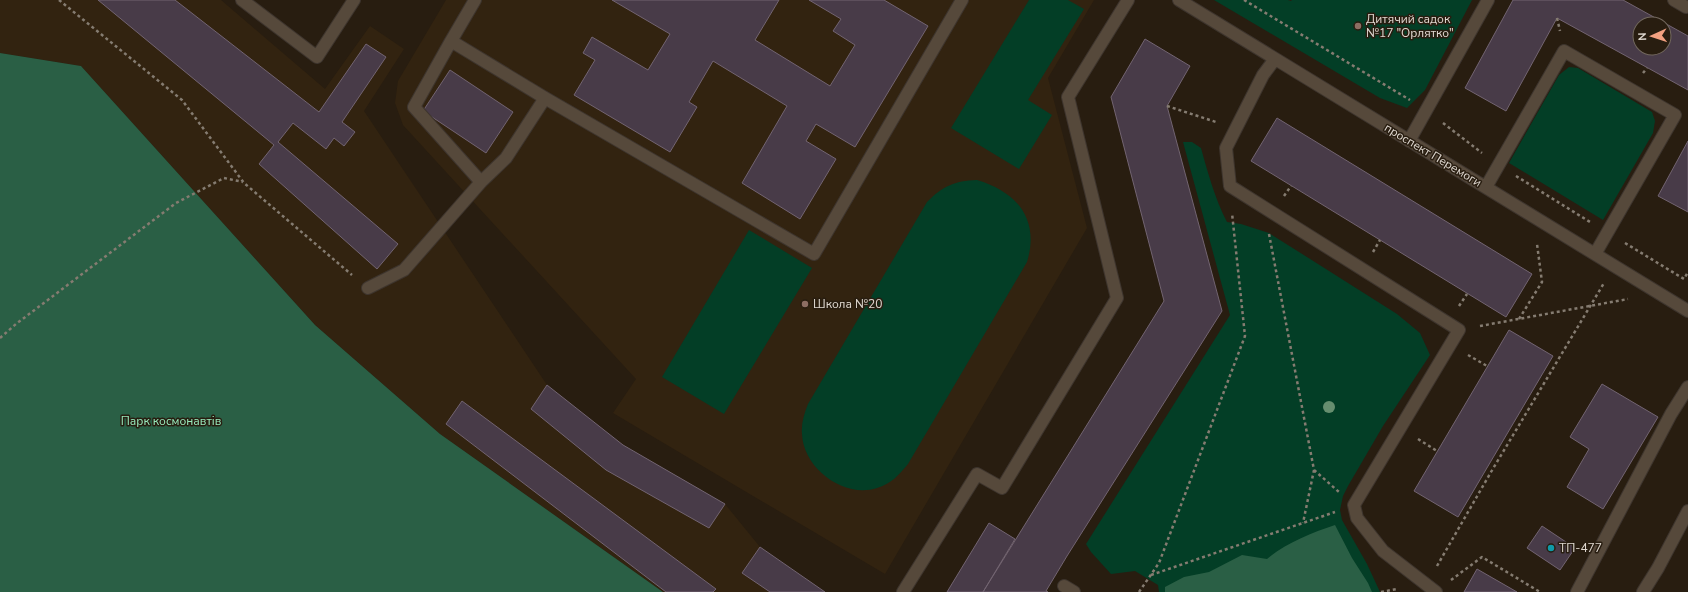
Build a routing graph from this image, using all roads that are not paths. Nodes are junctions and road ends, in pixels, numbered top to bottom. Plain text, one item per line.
1 (242, 0) edge
2 (354, 0) edge
3 (475, 0) edge
4 (962, 0) edge
5 (1128, 0) edge
6 (1179, 0) edge
7 (1488, 0) edge
8 (1674, 0) edge
9 (1686, 7) dead end
10 (451, 41) junction
11 (1275, 59) junction
12 (545, 98) junction
13 (1409, 141) junction
14 (481, 182) junction
15 (1486, 187) junction
16 (1595, 254) junction
17 (368, 288) road end
18 (1688, 311) edge
19 (1688, 386) edge
20 (1688, 512) edge
21 (1064, 586) dead end
22 (1433, 589) edge
23 (903, 592) edge
24 (1074, 592) edge
25 (1577, 592) edge
26 (1643, 592) edge

1 - 2 street
3 - 10 street
4 - 12 street
5 - 23 street
6 - 11 street, проспект Перемоги
7 - 13 street
8 - 9 street
10 - 12 street
10 - 14 street
11 - 13 street, проспект Перемоги
11 - 22 street
12 - 14 street
13 - 15 street, проспект Перемоги
14 - 17 street
15 - 16 street, проспект Перемоги
15 - 16 street
16 - 18 street, проспект Перемоги
19 - 25 street
20 - 26 street
21 - 24 street

